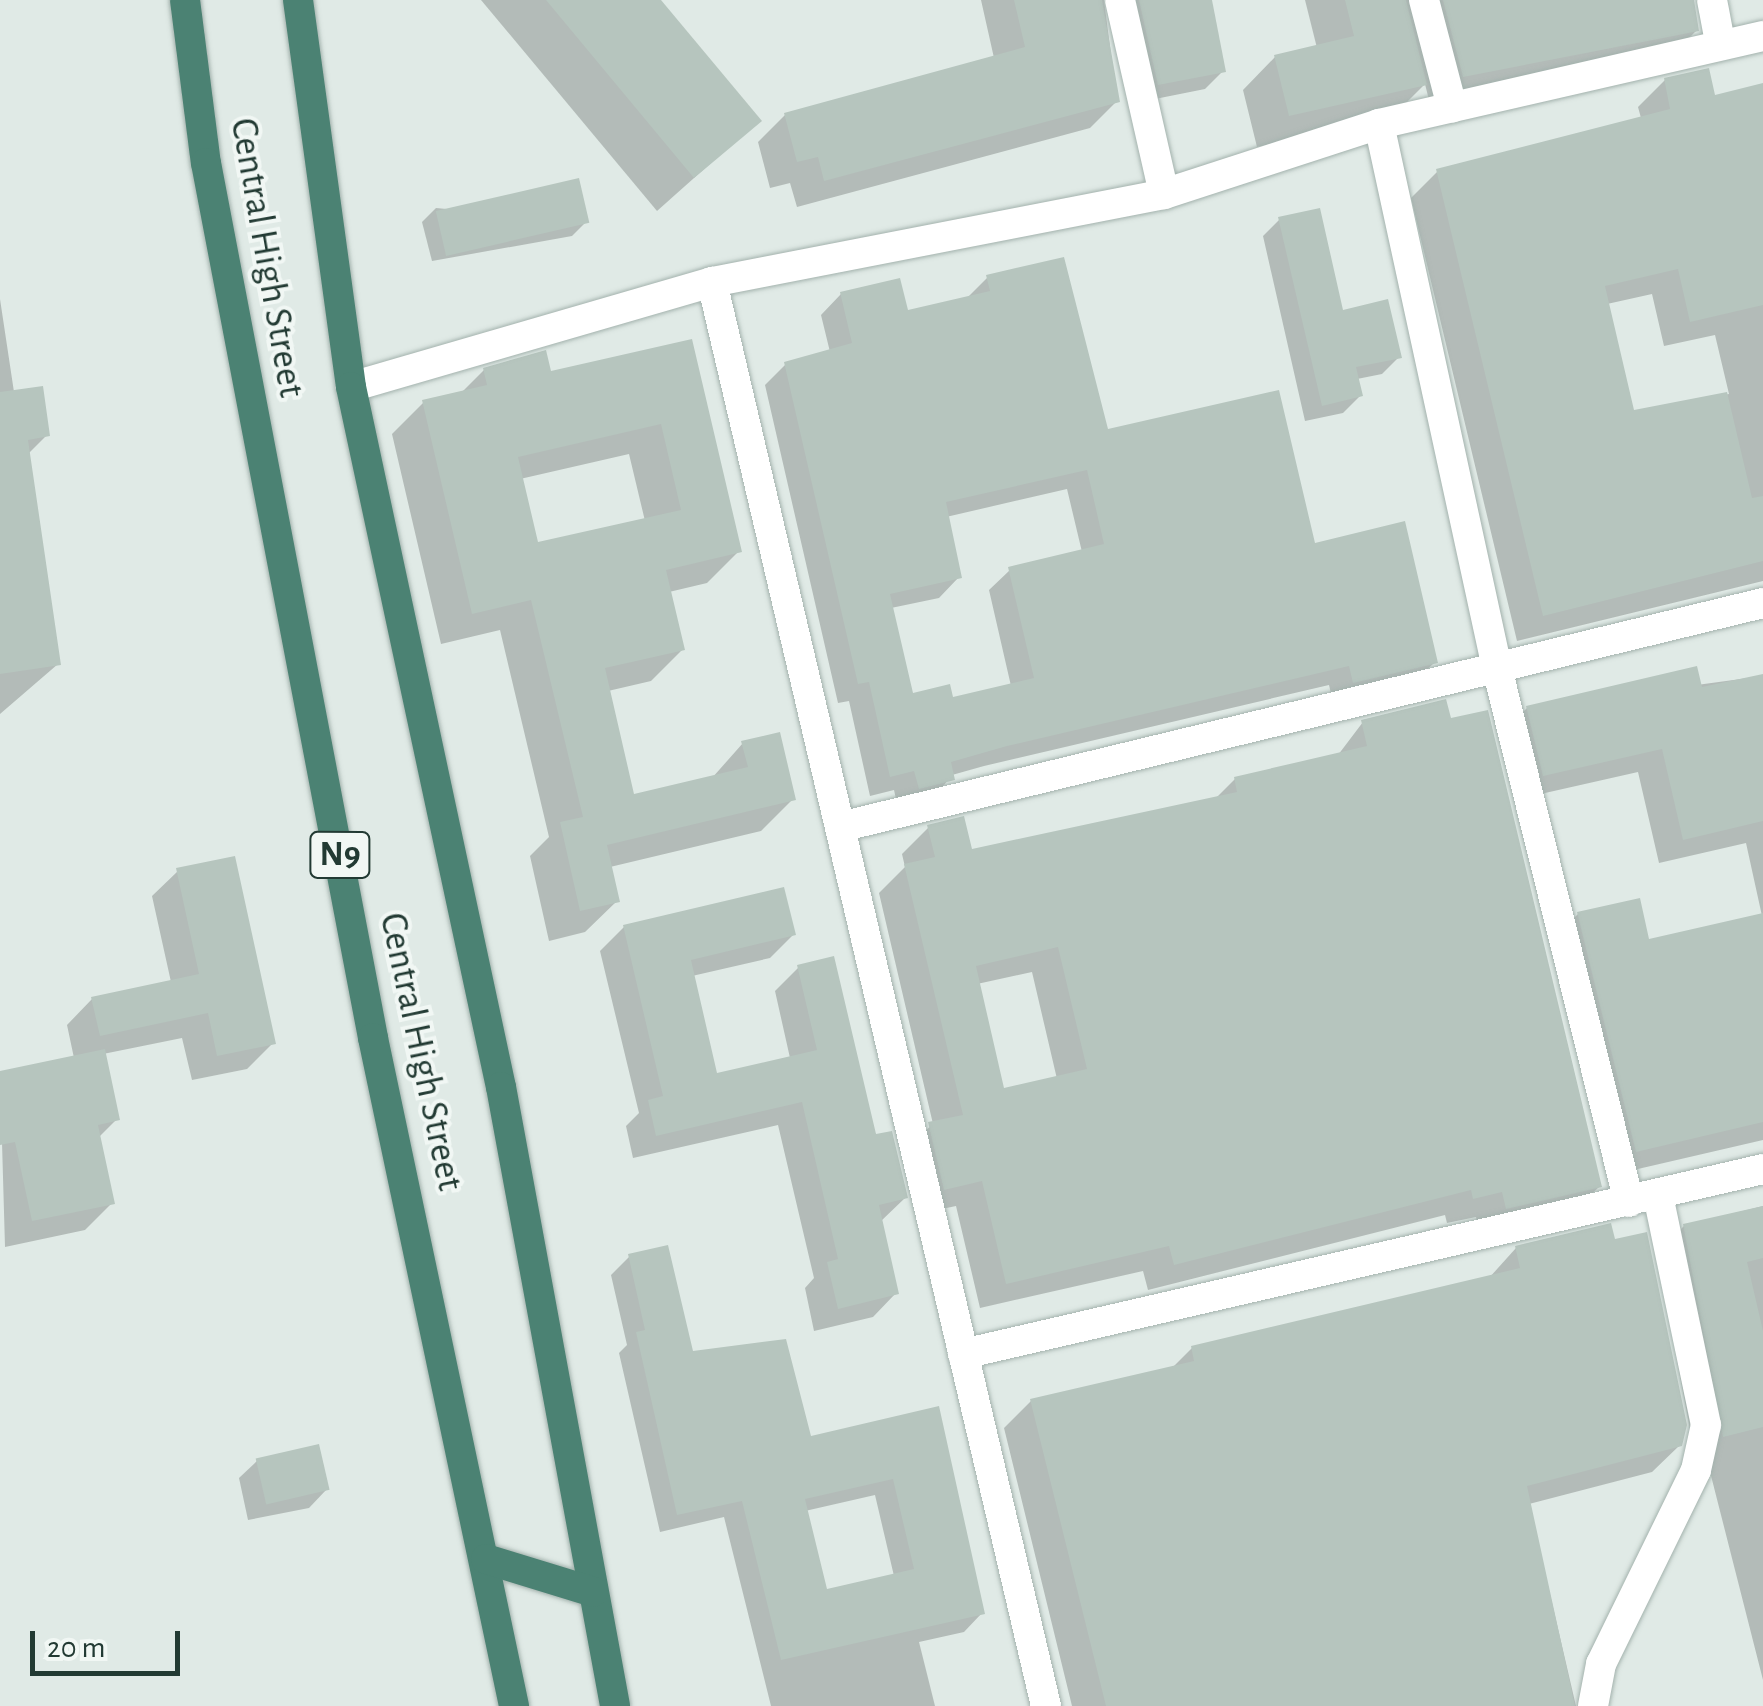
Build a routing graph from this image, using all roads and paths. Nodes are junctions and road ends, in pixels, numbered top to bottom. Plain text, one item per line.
1 (185, 0) edge
2 (298, 0) edge
3 (1120, 0) edge
4 (1424, 0) edge
5 (1712, 0) edge
6 (1763, 36) edge
7 (1720, 42) junction
8 (1452, 108) junction
9 (1379, 124) junction
10 (1164, 194) junction
11 (712, 282) junction
12 (351, 387) junction
13 (1763, 603) edge
14 (1497, 668) junction
15 (840, 827) junction
16 (1763, 1169) edge
17 (1644, 1198) junction
18 (963, 1354) junction
19 (486, 1558) junction
20 (593, 1592) junction
21 (514, 1706) edge
22 (616, 1706) edge
23 (1046, 1706) edge
24 (1594, 1706) edge

1 - 19 highway, Central High Street / N9
2 - 12 highway, Central High Street
3 - 10 street
4 - 8 street
5 - 7 street
6 - 7 street
7 - 8 street
8 - 9 street
9 - 10 street
9 - 14 street
10 - 11 street
11 - 12 street
11 - 15 street
12 - 20 highway, Central High Street
13 - 14 street
14 - 15 street
14 - 17 street
15 - 18 street
16 - 17 street
17 - 18 street
17 - 24 street
18 - 23 street
19 - 20 highway
19 - 21 highway, Central High Street / N9
20 - 22 highway, Central High Street

